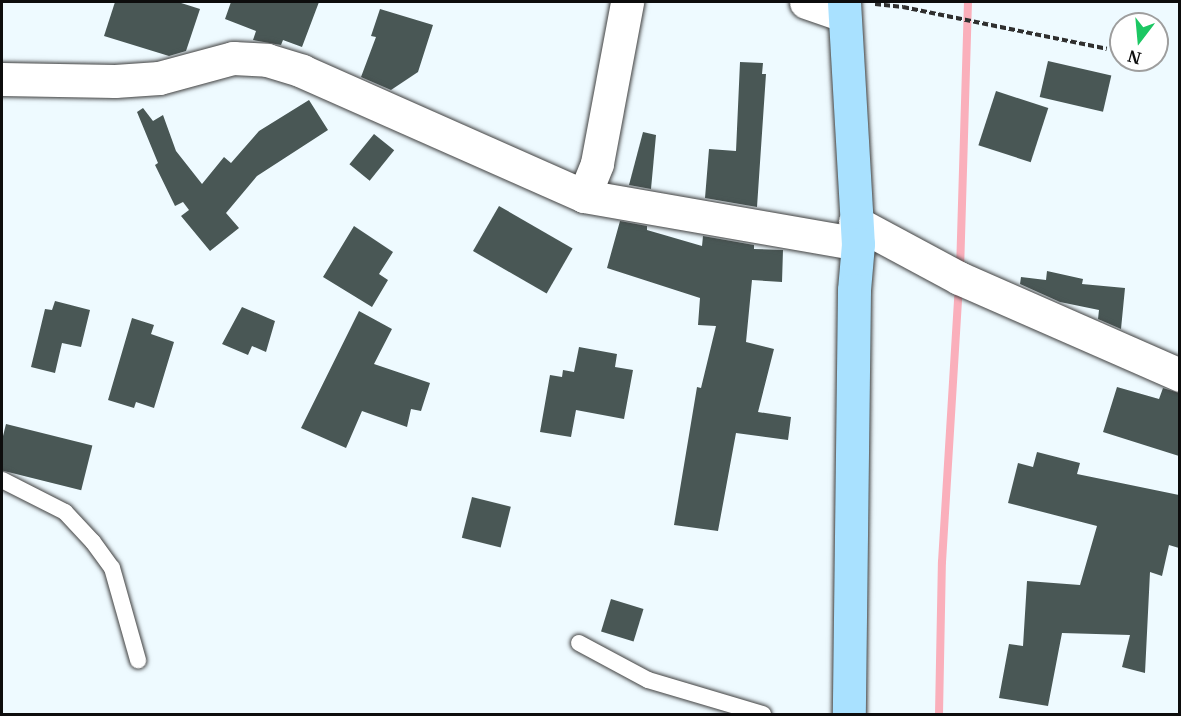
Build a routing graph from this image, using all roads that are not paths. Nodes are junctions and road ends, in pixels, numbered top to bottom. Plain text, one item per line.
1 (627, 2) edge
2 (806, 2) edge
3 (844, 7) edge
4 (2, 79) edge
5 (584, 196) junction
6 (856, 233) junction
7 (1179, 375) edge
8 (2, 480) edge
9 (579, 643) dead end
10 (138, 660) dead end
11 (763, 714) edge
12 (849, 714) edge

1 - 5 street
2 - 3 street
3 - 6 street
4 - 5 street
5 - 6 street
6 - 7 street
6 - 12 street
8 - 10 lane
9 - 11 lane

